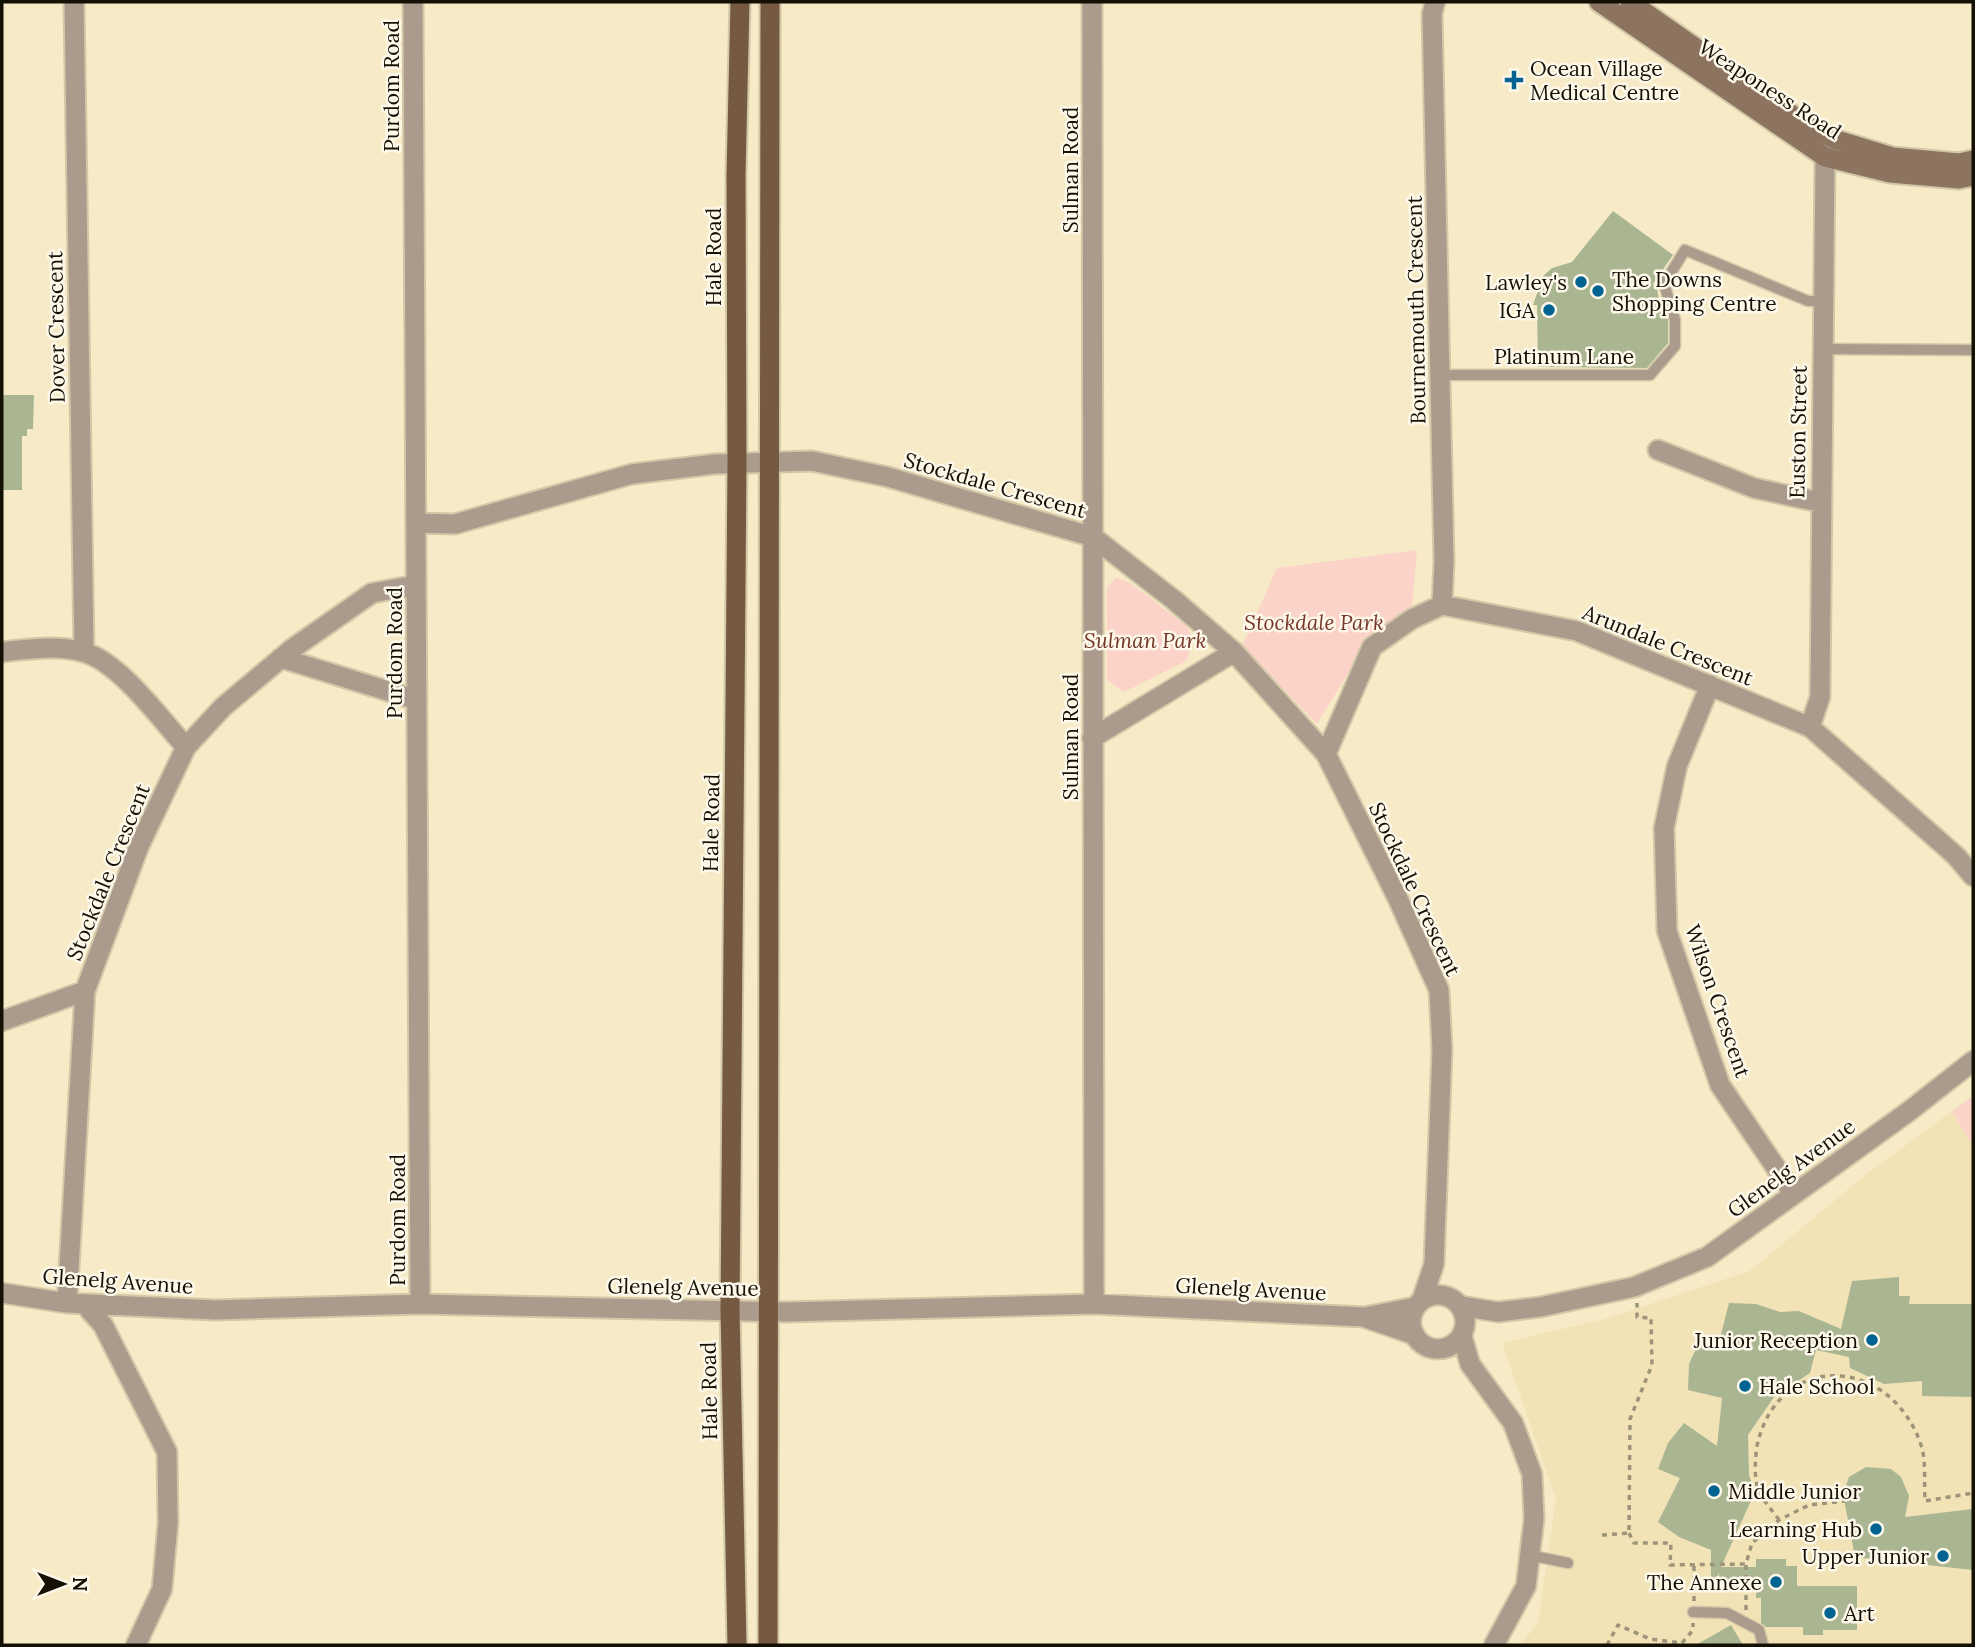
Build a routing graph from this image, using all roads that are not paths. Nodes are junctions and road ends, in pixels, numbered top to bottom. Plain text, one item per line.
1 (74, 2) edge
2 (413, 2) edge
3 (740, 2) edge
4 (770, 2) edge
5 (1092, 2) edge
6 (1600, 2) edge
7 (1630, 2) edge
8 (1432, 6) edge
9 (1834, 139) junction
10 (1825, 157) junction
11 (1973, 160) edge
12 (1973, 176) edge
13 (1823, 301) junction
14 (1822, 349) junction
15 (1973, 350) edge
16 (1440, 375) junction
17 (1658, 450) dead end
18 (771, 462) junction
19 (737, 463) junction
20 (1819, 502) junction
21 (416, 523) junction
22 (1093, 537) junction
23 (416, 585) junction
24 (1442, 605) junction
25 (2, 652) edge
26 (83, 652) junction
27 (1234, 652) junction
28 (281, 658) junction
29 (1710, 685) junction
30 (417, 700) junction
31 (1810, 727) junction
32 (1092, 738) junction
33 (186, 747) junction
34 (1326, 754) junction
35 (1973, 876) edge
36 (85, 991) junction
37 (2, 1021) edge
38 (1973, 1061) edge
39 (1793, 1194) junction
40 (1434, 1264) junction
41 (2, 1293) edge
42 (1453, 1301) junction
43 (1419, 1303) junction
44 (76, 1304) junction
45 (420, 1304) junction
46 (1094, 1304) junction
47 (730, 1311) junction
48 (769, 1311) junction
49 (1498, 1312) junction
50 (1365, 1317) junction
51 (1463, 1334) junction
52 (1415, 1335) junction
53 (1440, 1350) junction
54 (1471, 1364) junction
55 (1530, 1555) junction
56 (1568, 1563) dead end
57 (1693, 1612) road end
58 (136, 1645) edge
59 (737, 1645) edge
60 (768, 1645) edge
61 (1494, 1645) edge
62 (1763, 1645) edge

1 - 26 street, Dover Crescent
2 - 21 street, Purdom Road
3 - 19 main road, Hale Road
4 - 18 main road
5 - 22 street, Sulman Road
6 - 10 main road, Weaponess Road
7 - 9 main road, Weaponess Road
8 - 16 street, Bournemouth Crescent
9 - 10 street, Euston Street
9 - 11 main road, Weaponess Road
10 - 12 main road, Weaponess Road
10 - 13 street, Euston Street
13 - 14 street, Euston Street
13 - 16 lane, Platinum Lane
14 - 15 lane
14 - 20 street, Euston Street
16 - 24 street, Bournemouth Crescent
17 - 20 street
18 - 19 street, Stockdale Crescent
18 - 22 street, Stockdale Crescent
18 - 48 main road
19 - 21 street, Stockdale Crescent
19 - 47 main road, Hale Road
20 - 31 street, Euston Street
21 - 23 street, Purdom Road
22 - 27 street, Stockdale Crescent
22 - 32 street, Sulman Road
23 - 28 street, Stockdale Crescent
23 - 30 street, Purdom Road
24 - 29 street, Arundale Crescent
24 - 34 street
25 - 26 street
26 - 33 street
27 - 32 street
27 - 34 street, Stockdale Crescent
28 - 30 street
28 - 33 street, Stockdale Crescent
29 - 31 street, Arundale Crescent
29 - 39 street, Wilson Crescent
30 - 45 street, Purdom Road
31 - 35 street, Arundale Crescent
32 - 46 street, Sulman Road
33 - 36 street, Stockdale Crescent
34 - 40 street, Stockdale Crescent
36 - 37 street
36 - 44 street, Stockdale Crescent
38 - 39 street, Glenelg Avenue
39 - 49 street, Glenelg Avenue
40 - 42 street, Stockdale Crescent
40 - 43 street, Stockdale Crescent
41 - 44 street, Glenelg Avenue
42 - 43 street, Glenelg Avenue
42 - 49 street, Glenelg Avenue
42 - 51 street
43 - 50 street, Glenelg Avenue
43 - 52 street
44 - 45 street, Glenelg Avenue
44 - 58 street
45 - 47 street, Glenelg Avenue
46 - 48 street, Glenelg Avenue
46 - 50 street, Glenelg Avenue
47 - 48 street, Glenelg Avenue
47 - 59 main road, Hale Road
48 - 60 main road
49 - 51 street, Glenelg Avenue
50 - 52 street, Glenelg Avenue
51 - 53 street, Glenelg Avenue
51 - 54 street
52 - 53 street, Glenelg Avenue
53 - 54 street
54 - 55 street
55 - 56 lane
55 - 61 street
57 - 62 lane

